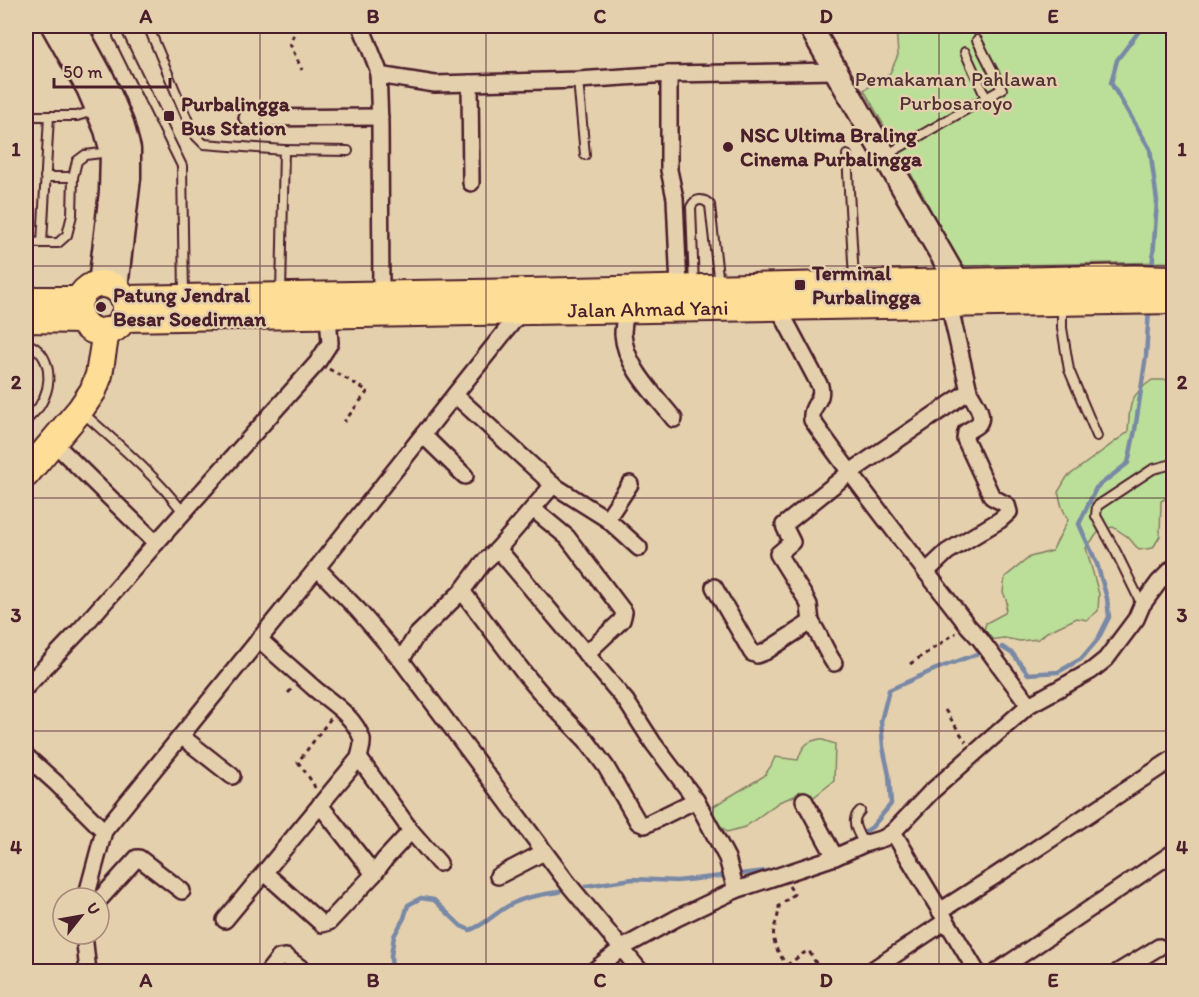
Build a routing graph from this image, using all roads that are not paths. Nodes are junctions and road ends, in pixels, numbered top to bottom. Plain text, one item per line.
1 (53, 26) edge
2 (74, 26) edge
3 (120, 26) edge
4 (148, 26) edge
5 (361, 26) edge
6 (810, 26) edge
7 (977, 40) dead end
8 (965, 52) dead end
9 (836, 71) junction
10 (669, 74) junction
11 (378, 75) junction
12 (578, 80) junction
13 (470, 83) junction
14 (986, 98) junction
15 (97, 110) junction
16 (26, 116) edge
17 (49, 116) junction
18 (380, 117) junction
19 (247, 118) dead end
20 (121, 150) junction
21 (285, 150) junction
22 (348, 152) dead end
23 (585, 155) dead end
24 (847, 155) dead end
25 (885, 156) junction
26 (45, 177) junction
27 (74, 177) junction
28 (471, 183) dead end
29 (26, 242) edge
30 (42, 243) junction
31 (855, 284) junction
32 (1155, 289) edge
33 (381, 294) junction
34 (702, 296) junction
35 (959, 296) junction
36 (184, 297) junction
37 (26, 300) edge
38 (525, 302) junction
39 (1062, 302) junction
40 (114, 304) junction
41 (281, 306) junction
42 (778, 307) junction
43 (80, 310) junction
44 (626, 310) junction
45 (328, 315) junction
46 (26, 319) edge
47 (26, 343) edge
48 (969, 391) junction
49 (455, 395) junction
50 (80, 410) junction
51 (674, 419) dead end
52 (26, 421) edge
53 (423, 435) junction
54 (1098, 436) dead end
55 (53, 442) junction
56 (1169, 465) dead end
57 (849, 473) junction
58 (26, 474) edge
59 (465, 476) dead end
60 (630, 484) dead end
61 (553, 485) junction
62 (533, 509) junction
63 (183, 512) junction
64 (607, 519) junction
65 (156, 543) junction
66 (639, 548) dead end
67 (498, 549) junction
68 (1173, 567) edge
69 (317, 568) junction
70 (926, 572) junction
71 (714, 587) dead end
72 (462, 591) junction
73 (1142, 605) junction
74 (812, 622) junction
75 (259, 639) junction
76 (586, 654) junction
77 (401, 660) junction
78 (834, 663) dead end
79 (26, 687) edge
80 (1029, 705) junction
81 (181, 736) junction
82 (26, 756) edge
83 (359, 758) junction
84 (1173, 758) edge
85 (232, 776) dead end
86 (696, 800) junction
87 (804, 800) dead end
88 (320, 805) junction
89 (860, 812) dead end
90 (104, 831) junction
91 (411, 831) junction
92 (893, 832) junction
93 (861, 839) junction
94 (543, 852) junction
95 (832, 852) junction
96 (1173, 852) edge
97 (439, 863) dead end
98 (265, 873) junction
99 (374, 874) junction
100 (498, 876) dead end
101 (89, 886) edge
102 (735, 886) junction
103 (111, 887) edge
104 (182, 891) dead end
105 (943, 916) junction
106 (225, 920) dead end
107 (85, 946) edge
108 (1159, 947) dead end
109 (622, 948) junction
110 (87, 972) edge
111 (268, 972) edge
112 (306, 972) edge
113 (592, 972) edge
114 (641, 972) edge
115 (869, 972) edge
116 (977, 972) edge
117 (996, 972) edge
118 (1118, 972) edge

1 - 15 street
2 - 20 street
3 - 36 lane
4 - 21 lane
5 - 11 street
6 - 9 street
7 - 14 lane
8 - 14 lane
9 - 10 street
9 - 25 street
10 - 12 street
10 - 34 street
11 - 13 street
11 - 18 street
12 - 13 street
12 - 23 lane
13 - 28 street
14 - 25 lane
15 - 17 lane
15 - 20 street
16 - 17 lane
17 - 26 lane
18 - 19 street
18 - 33 street
20 - 27 lane
20 - 40 street
21 - 22 lane
21 - 41 lane
24 - 31 lane
25 - 35 street
26 - 27 lane
26 - 30 lane
27 - 30 lane
29 - 30 lane
31 - 34 main road, Jalan Ahmad Yani
31 - 35 main road, Jalan Ahmad Yani
32 - 35 main road, Jalan Ahmad Yani
32 - 39 main road, Jalan Ahmad Yani
33 - 38 main road, Jalan Ahmad Yani
33 - 41 main road, Jalan Ahmad Yani
34 - 34 lane
34 - 38 main road, Jalan Ahmad Yani
34 - 42 main road, Jalan Ahmad Yani
34 - 44 main road, Jalan Ahmad Yani
35 - 39 main road, Jalan Ahmad Yani
35 - 42 main road, Jalan Ahmad Yani
35 - 48 street
36 - 40 main road, Jalan Ahmad Yani
36 - 41 main road, Jalan Ahmad Yani
37 - 43 main road
38 - 44 main road, Jalan Ahmad Yani
38 - 45 main road, Jalan Ahmad Yani
38 - 49 street
39 - 54 lane
40 - 41 main road, Jalan Ahmad Yani
40 - 43 main road
40 - 43 main road
40 - 50 main road
41 - 45 main road, Jalan Ahmad Yani
42 - 57 street
43 - 46 main road
44 - 51 street
45 - 63 street
47 - 52 lane
48 - 57 street
48 - 70 street
49 - 53 street
49 - 61 street
50 - 55 main road
50 - 63 lane
53 - 59 street
53 - 69 street
55 - 58 main road
55 - 65 street
56 - 73 lane
57 - 70 street
57 - 74 street
60 - 64 street
61 - 62 street
61 - 64 street
62 - 67 street
62 - 76 street
63 - 65 street
64 - 66 street
65 - 79 street
67 - 72 street
67 - 76 street
68 - 73 street
69 - 75 street
69 - 77 street
70 - 80 street
71 - 74 street
72 - 77 street
72 - 86 street
73 - 80 street
74 - 78 street
75 - 81 street
75 - 83 street
76 - 86 street
77 - 94 street
80 - 92 street
81 - 85 street
81 - 90 street
82 - 90 street
83 - 88 street
83 - 91 street
84 - 105 street
86 - 102 street
87 - 95 street
88 - 98 street
88 - 99 street
89 - 93 lane
90 - 101 street
91 - 97 street
91 - 99 street
92 - 93 street
92 - 105 street
93 - 95 street
94 - 100 street
94 - 109 street
95 - 102 street
96 - 117 street
98 - 99 street
98 - 106 street
102 - 109 street
103 - 104 street
105 - 115 street
105 - 116 street
107 - 110 street
108 - 118 street
109 - 113 street
109 - 114 street
111 - 112 street

